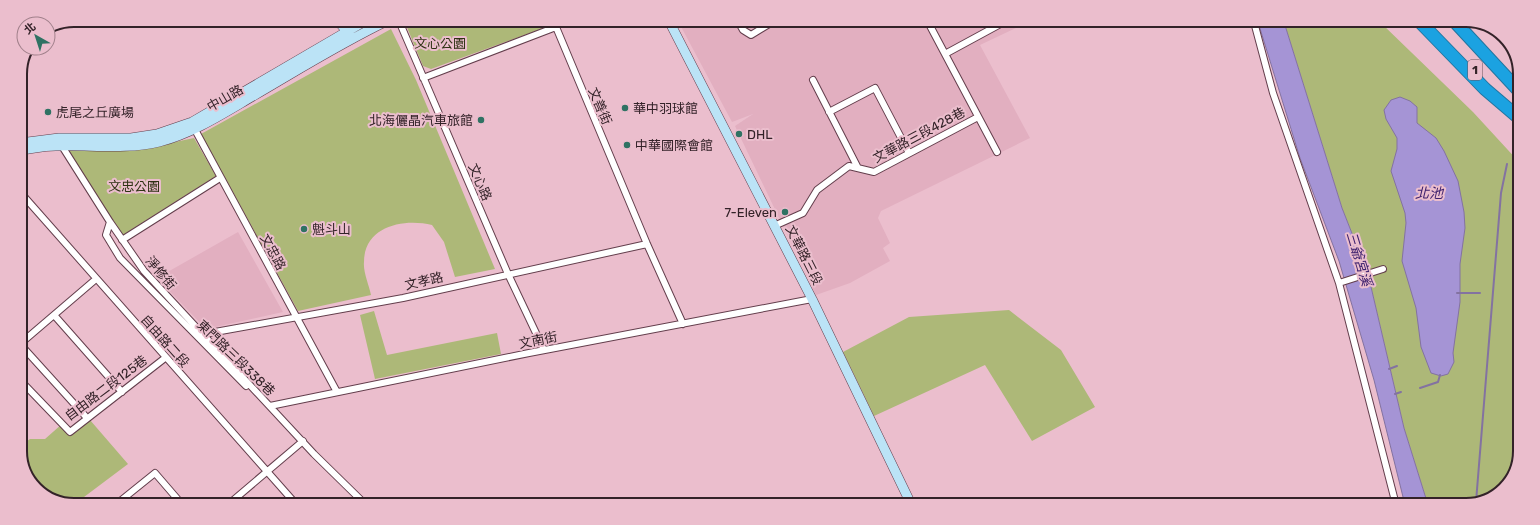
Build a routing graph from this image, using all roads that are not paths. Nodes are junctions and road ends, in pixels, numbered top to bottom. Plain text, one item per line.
1 (402, 27) edge
2 (672, 27) edge
3 (741, 27) edge
4 (764, 27) edge
5 (931, 27) edge
6 (995, 27) edge
7 (1255, 27) edge
8 (1425, 27) edge
9 (1435, 27) edge
10 (1460, 27) edge
11 (1471, 27) edge
12 (350, 29) edge
13 (945, 54) junction
14 (1513, 72) edge
15 (423, 78) junction
16 (813, 80) dead end
17 (1513, 84) edge
18 (829, 112) junction
19 (1513, 112) edge
20 (1513, 113) edge
21 (978, 117) junction
22 (193, 126) junction
23 (60, 142) junction
24 (27, 143) edge
25 (27, 149) edge
26 (997, 152) dead end
27 (909, 153) junction
28 (858, 168) junction
29 (220, 178) junction
30 (27, 200) edge
31 (110, 222) junction
32 (774, 226) junction
33 (122, 240) junction
34 (647, 244) junction
35 (1383, 269) dead end
36 (508, 274) junction
37 (96, 279) junction
38 (1341, 283) junction
39 (812, 299) junction
40 (54, 315) junction
41 (296, 317) junction
42 (683, 324) junction
43 (204, 334) junction
44 (27, 338) edge
45 (544, 350) junction
46 (27, 352) edge
47 (165, 358) junction
48 (27, 387) edge
49 (122, 392) junction
50 (337, 392) junction
51 (270, 406) junction
52 (87, 418) junction
53 (303, 442) junction
54 (268, 472) junction
55 (124, 498) edge
56 (177, 498) edge
57 (235, 498) edge
58 (291, 498) edge
59 (359, 498) edge
60 (908, 498) edge
61 (1394, 498) edge

1 - 15 street, 文心路
2 - 32 street, 文華路三段
3 - 4 street
5 - 13 street, 文華路三段428巷
6 - 13 street
7 - 38 street
8 - 20 highway
9 - 19 highway, 1
10 - 17 highway, 1
11 - 14 highway
12 - 22 street, 中山路
13 - 21 street, 文華路三段428巷
15 - 34 street, 文善街
15 - 36 street, 文心路
16 - 18 street
18 - 27 street
18 - 28 street
21 - 26 street, 文華路三段428巷
21 - 27 street, 文華路三段428巷
22 - 23 street, 中山路
22 - 29 street, 文忠路
23 - 24 street
23 - 25 street
23 - 31 street, 淨修街
27 - 28 street, 文華路三段428巷
28 - 32 street, 文華路三段428巷
29 - 33 street
29 - 41 street, 文忠路
30 - 37 street, 自由路二段
31 - 33 street, 淨修街
31 - 51 street, 東門路三段338巷
32 - 39 street, 文華路三段
33 - 43 street, 淨修街
34 - 36 street, 文孝路
34 - 42 street, 文善街
35 - 38 street
36 - 41 street, 文孝路
36 - 45 street, 文心路
37 - 40 street
37 - 47 street, 自由路二段
38 - 61 street
39 - 42 street, 文南街
39 - 60 street, 文華路三段
40 - 44 street
40 - 49 street
41 - 43 street, 文孝路
41 - 50 street, 文忠路
42 - 45 street, 文南街
43 - 51 street, 淨修街
45 - 50 street, 文南街
46 - 52 street
47 - 49 street, 自由路二段125巷
47 - 54 street, 自由路二段
48 - 52 street, 自由路二段125巷
49 - 52 street, 自由路二段125巷
50 - 51 street, 文南街
51 - 53 street, 東門路三段338巷
53 - 54 street
53 - 59 street, 東門路三段338巷
54 - 57 street
54 - 58 street, 自由路二段
55 - 56 street

